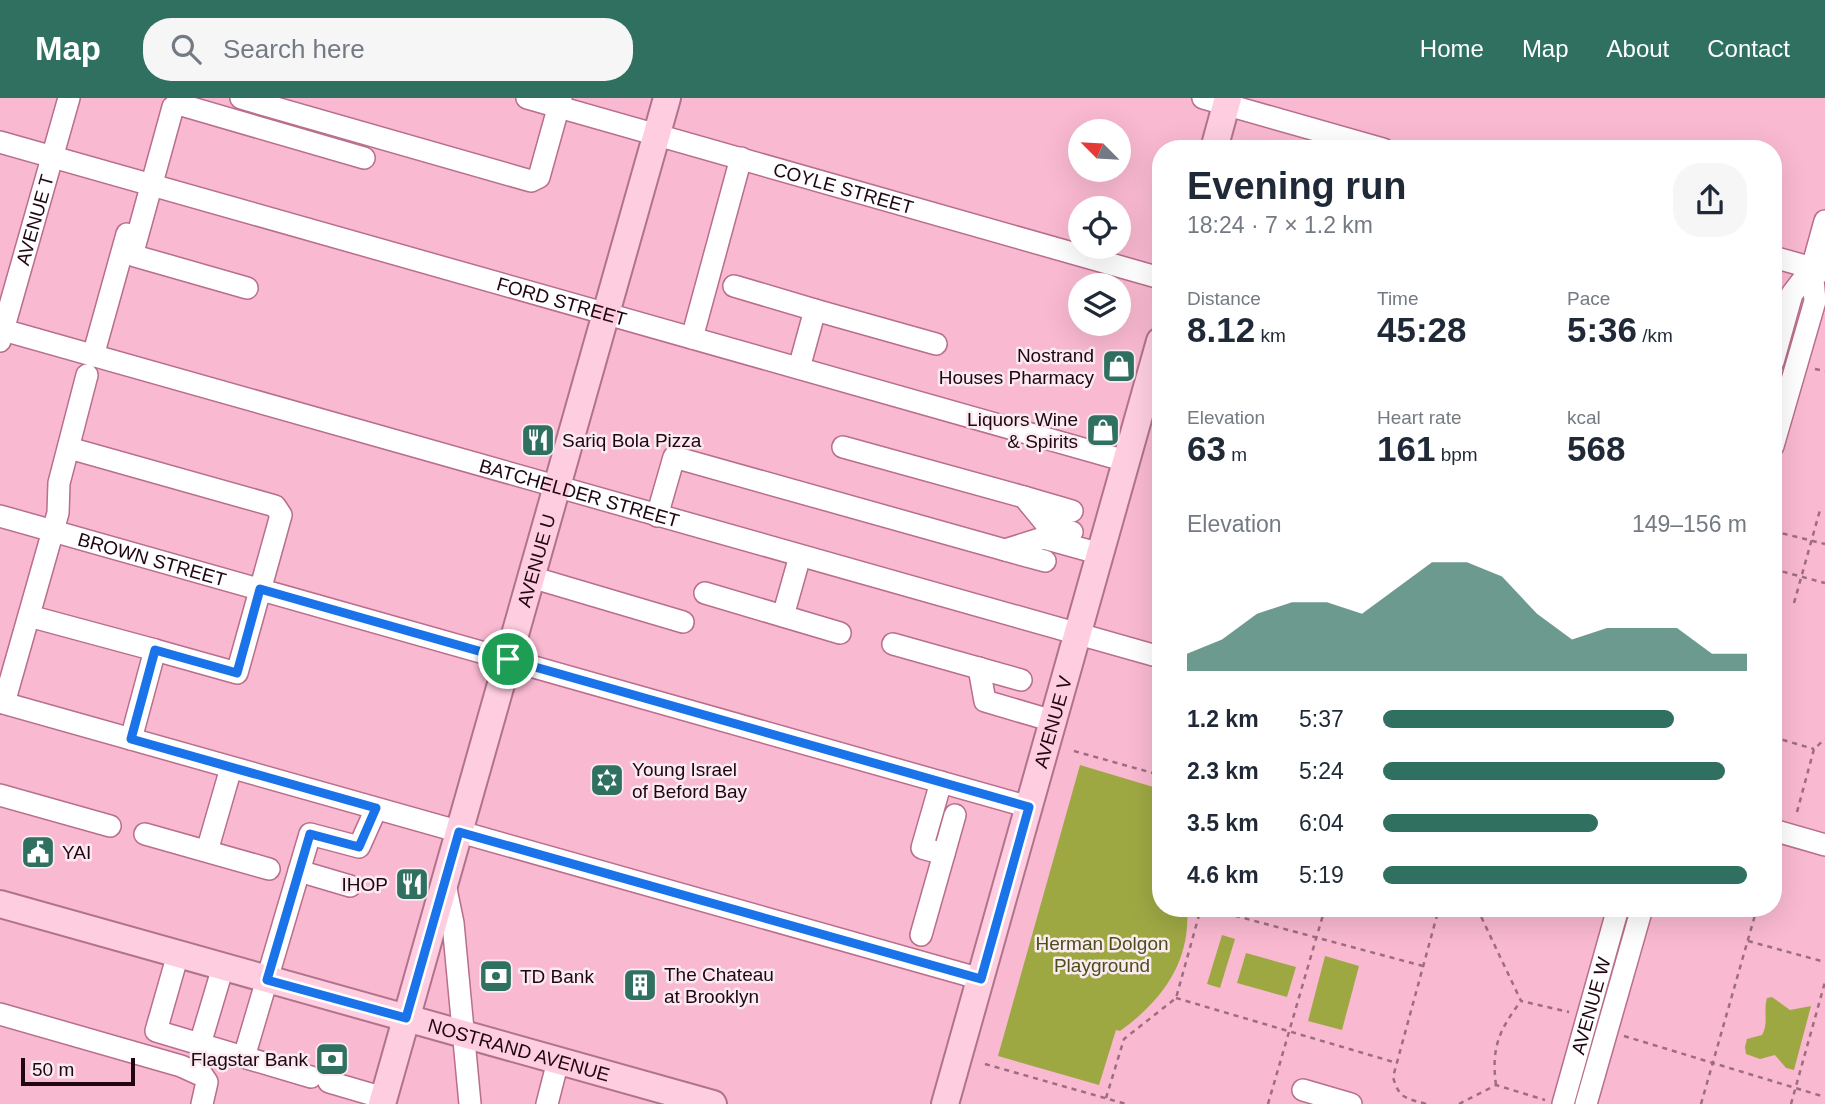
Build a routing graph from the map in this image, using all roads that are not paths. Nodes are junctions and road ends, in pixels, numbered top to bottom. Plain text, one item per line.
1 (69, 98) edge
2 (168, 98) edge
3 (241, 98) edge
4 (527, 98) edge
5 (667, 98) edge
6 (1219, 100) edge
7 (560, 102) edge
8 (657, 134) junction
9 (1215, 140) edge
10 (1353, 140) edge
11 (0, 142) edge
12 (52, 157) junction
13 (364, 158) dead end
14 (741, 158) junction
15 (147, 183) junction
16 (1825, 221) edge
17 (1782, 260) edge
18 (1819, 270) edge
19 (1152, 276) edge
20 (734, 286) dead end
21 (247, 288) dead end
22 (815, 310) junction
23 (606, 313) junction
24 (1782, 330) edge
25 (1, 333) edge
26 (692, 338) junction
27 (936, 344) dead end
28 (90, 366) junction
29 (799, 368) junction
30 (1152, 369) edge
31 (1782, 415) edge
32 (843, 447) dead end
33 (69, 448) junction
34 (1126, 461) junction
35 (557, 487) junction
36 (1024, 497) junction
37 (1072, 511) dead end
38 (0, 516) edge
39 (657, 516) junction
40 (53, 531) junction
41 (1102, 547) junction
42 (1005, 550) junction
43 (800, 556) junction
44 (1045, 561) dead end
45 (531, 577) junction
46 (260, 589) junction
47 (705, 593) dead end
48 (29, 616) junction
49 (783, 616) junction
50 (683, 622) dead end
51 (841, 633) dead end
52 (1078, 634) junction
53 (893, 644) dead end
54 (155, 650) junction
55 (1152, 655) edge
56 (508, 659) junction
57 (979, 668) junction
58 (1021, 680) dead end
59 (2, 703) edge
60 (1054, 721) junction
61 (131, 739) junction
62 (231, 768) junction
63 (942, 782) junction
64 (0, 795) edge
65 (1029, 807) junction
66 (376, 808) junction
67 (955, 815) dead end
68 (110, 826) dead end
69 (459, 832) junction
70 (1782, 833) edge
71 (145, 834) dead end
72 (1825, 845) edge
73 (207, 851) junction
74 (944, 854) junction
75 (269, 869) dead end
76 (299, 871) junction
77 (444, 883) junction
78 (349, 886) dead end
79 (0, 904) edge
80 (1615, 917) edge
81 (1639, 917) edge
82 (921, 935) dead end
83 (178, 954) junction
84 (223, 967) junction
85 (981, 979) junction
86 (267, 980) junction
87 (0, 1014) edge
88 (406, 1018) junction
89 (463, 1034) junction
90 (200, 1044) junction
91 (244, 1057) junction
92 (558, 1061) junction
93 (1303, 1090) dead end
94 (383, 1101) edge
95 (1554, 1102) edge
96 (202, 1104) edge
97 (470, 1104) edge
98 (547, 1104) edge
99 (713, 1104) edge
100 (946, 1104) edge
101 (1351, 1104) edge
102 (1586, 1104) edge

1 - 12 street, AVENUE T
2 - 15 street
3 - 7 street
4 - 7 street, COYLE STREET
5 - 8 main road, AVENUE U
6 - 9 main road
6 - 10 street
7 - 8 street, COYLE STREET
8 - 14 street, COYLE STREET
8 - 23 main road, AVENUE U
11 - 12 street, FORD STREET
12 - 15 street, FORD STREET
12 - 25 street, AVENUE T
13 - 15 street
14 - 19 street, COYLE STREET
14 - 26 street
15 - 21 street
15 - 23 street, FORD STREET
15 - 28 street
16 - 18 street
17 - 18 street
18 - 24 street
18 - 31 street
20 - 22 street
22 - 27 street
22 - 29 street
23 - 26 street, FORD STREET
23 - 35 main road, AVENUE U
25 - 28 street, BATCHELDER STREET
26 - 29 street, FORD STREET
28 - 33 street
28 - 35 street, BATCHELDER STREET
29 - 34 street, FORD STREET
30 - 34 main road, AVENUE V
32 - 36 street
33 - 40 street
33 - 46 street
34 - 41 main road, AVENUE V
35 - 39 street, BATCHELDER STREET
35 - 45 main road, AVENUE U
36 - 37 street
36 - 41 street
38 - 40 street, BROWN STREET
39 - 42 street
39 - 43 street, BATCHELDER STREET
40 - 46 street, BROWN STREET
40 - 48 street
41 - 42 street
41 - 52 main road, AVENUE V
42 - 44 street
43 - 49 street
43 - 52 street, BATCHELDER STREET
45 - 50 street
45 - 56 main road, AVENUE U
46 - 54 street
46 - 56 street, BROWN STREET
47 - 49 street
48 - 54 street
48 - 59 street
49 - 51 street
52 - 55 street, BATCHELDER STREET
52 - 60 main road, AVENUE V
53 - 57 street
54 - 61 street
56 - 63 street, BROWN STREET
56 - 69 main road, AVENUE U
57 - 58 street
57 - 60 street
59 - 61 street
60 - 65 main road, AVENUE V
61 - 62 street
62 - 66 street
62 - 73 street
63 - 65 street, BROWN STREET
63 - 74 street
64 - 68 street
65 - 85 main road, AVENUE V
66 - 69 street
66 - 76 street
67 - 74 street
69 - 77 main road, AVENUE U
69 - 85 street
70 - 72 street
71 - 73 street
73 - 75 street
74 - 82 street
76 - 78 street
76 - 86 street
77 - 88 main road, AVENUE U
77 - 89 street
79 - 83 main road, NOSTRAND AVENUE
80 - 95 street, AVENUE W
81 - 102 street, AVENUE W
83 - 84 main road, NOSTRAND AVENUE
83 - 90 street
84 - 86 main road, NOSTRAND AVENUE
84 - 90 street
85 - 100 main road, AVENUE V
86 - 88 main road, NOSTRAND AVENUE
86 - 91 street
87 - 96 street
88 - 89 main road, NOSTRAND AVENUE
88 - 94 main road, AVENUE U
89 - 92 main road, NOSTRAND AVENUE
89 - 97 street
90 - 91 street
91 - 94 street
92 - 98 street
92 - 99 main road, NOSTRAND AVENUE
93 - 101 street

